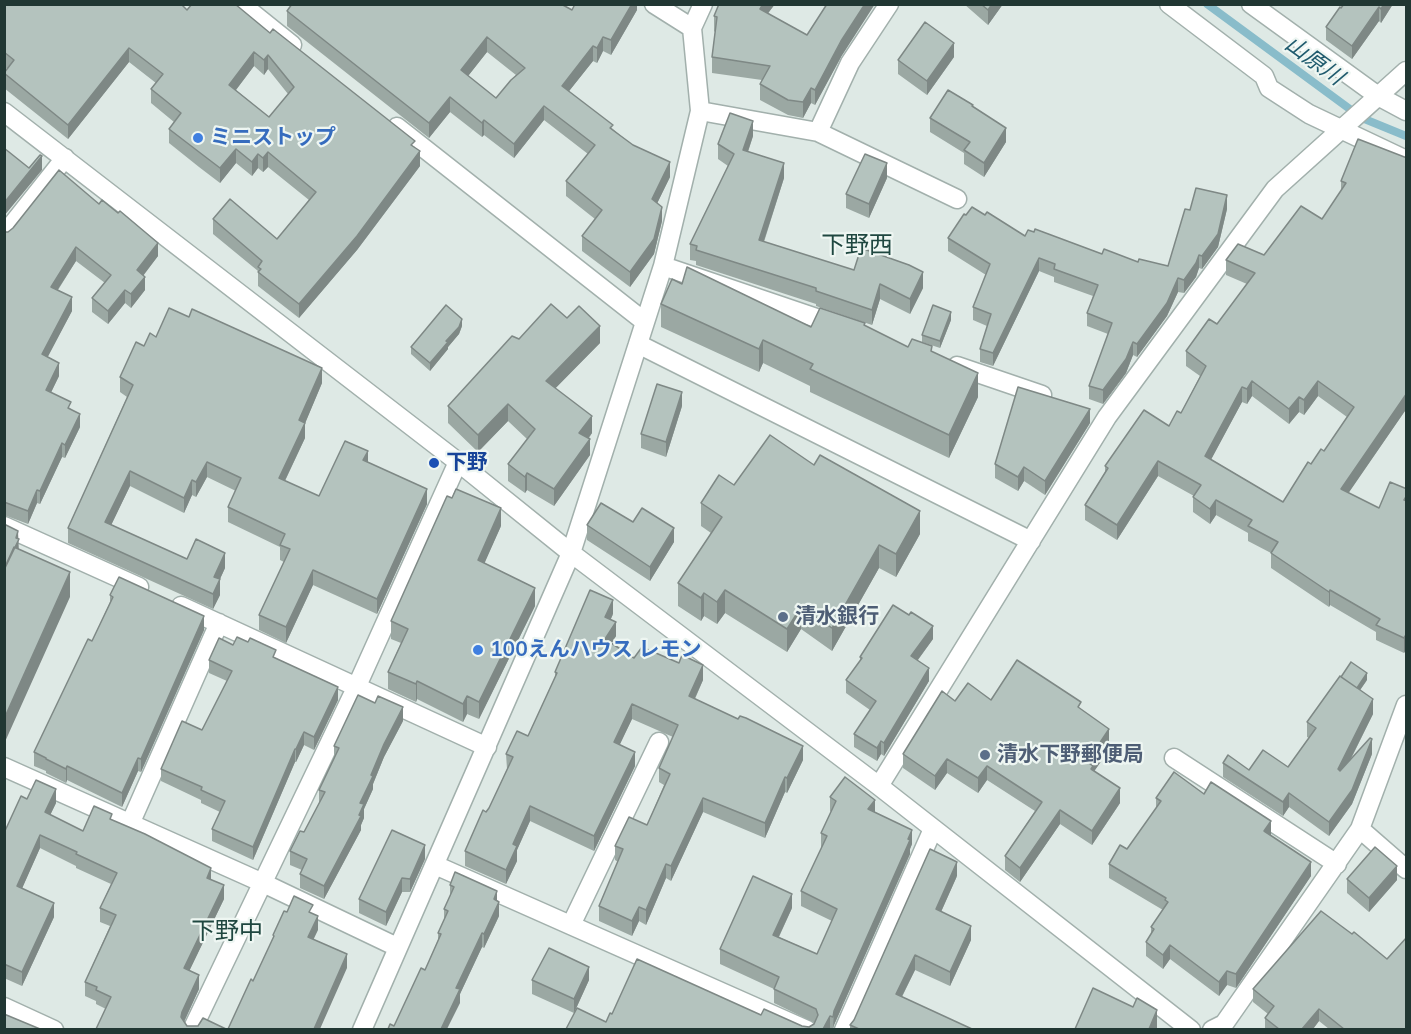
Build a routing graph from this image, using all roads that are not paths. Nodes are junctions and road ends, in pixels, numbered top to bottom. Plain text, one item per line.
1 (241, 4) edge
2 (654, 4) edge
3 (703, 4) edge
4 (889, 4) edge
5 (1169, 4) edge
6 (1251, 4) edge
7 (692, 28) junction
8 (307, 56) edge
9 (1407, 71) edge
10 (1373, 100) junction
11 (700, 111) junction
12 (1407, 111) edge
13 (4, 112) edge
14 (382, 115) edge
15 (1344, 127) junction
16 (818, 132) junction
17 (65, 159) junction
18 (1407, 160) edge
19 (957, 199) dead end
20 (4, 235) edge
21 (663, 266) junction
22 (645, 322) junction
23 (852, 330) edge
24 (638, 344) junction
25 (940, 361) edge
26 (1063, 402) edge
27 (1085, 410) edge
28 (1107, 417) junction
29 (458, 462) junction
30 (4, 526) edge
31 (1030, 541) junction
32 (571, 553) junction
33 (219, 623) junction
34 (356, 688) junction
35 (1407, 705) edge
36 (659, 742) dead end
37 (487, 747) junction
38 (1174, 758) dead end
39 (6, 772) edge
40 (879, 786) junction
41 (130, 824) junction
42 (1360, 829) junction
43 (933, 830) junction
44 (1337, 864) junction
45 (435, 865) junction
46 (1407, 869) edge
47 (263, 883) junction
48 (572, 925) junction
49 (397, 947) junction
50 (4, 1007) edge
51 (1222, 1028) edge
52 (54, 1029) edge
53 (192, 1029) edge
54 (362, 1029) edge
55 (807, 1029) edge
56 (844, 1029) edge
57 (1191, 1029) edge

1 - 8 street
2 - 7 street
3 - 7 street
4 - 16 street
5 - 15 street
6 - 10 street
7 - 11 street
9 - 10 street
10 - 12 street
10 - 15 street
11 - 16 street
11 - 21 street
13 - 17 street
14 - 22 street
15 - 18 street
15 - 28 street
16 - 19 street
17 - 20 street
17 - 29 street
21 - 22 street
21 - 23 street
22 - 24 street
24 - 31 street
24 - 32 street
25 - 26 street
27 - 28 street
28 - 31 street
29 - 32 street
29 - 34 street
30 - 33 street
31 - 40 street
32 - 37 street
32 - 40 street
33 - 34 street
33 - 41 street
34 - 37 street
34 - 47 street
35 - 42 street
36 - 48 street
37 - 45 street
38 - 44 street
39 - 41 street
40 - 43 street
41 - 47 street
42 - 44 street
42 - 46 street
43 - 56 street
43 - 57 street
44 - 51 street
45 - 48 street
45 - 49 street
47 - 49 street
47 - 53 street
48 - 55 street
49 - 54 street
50 - 52 street

